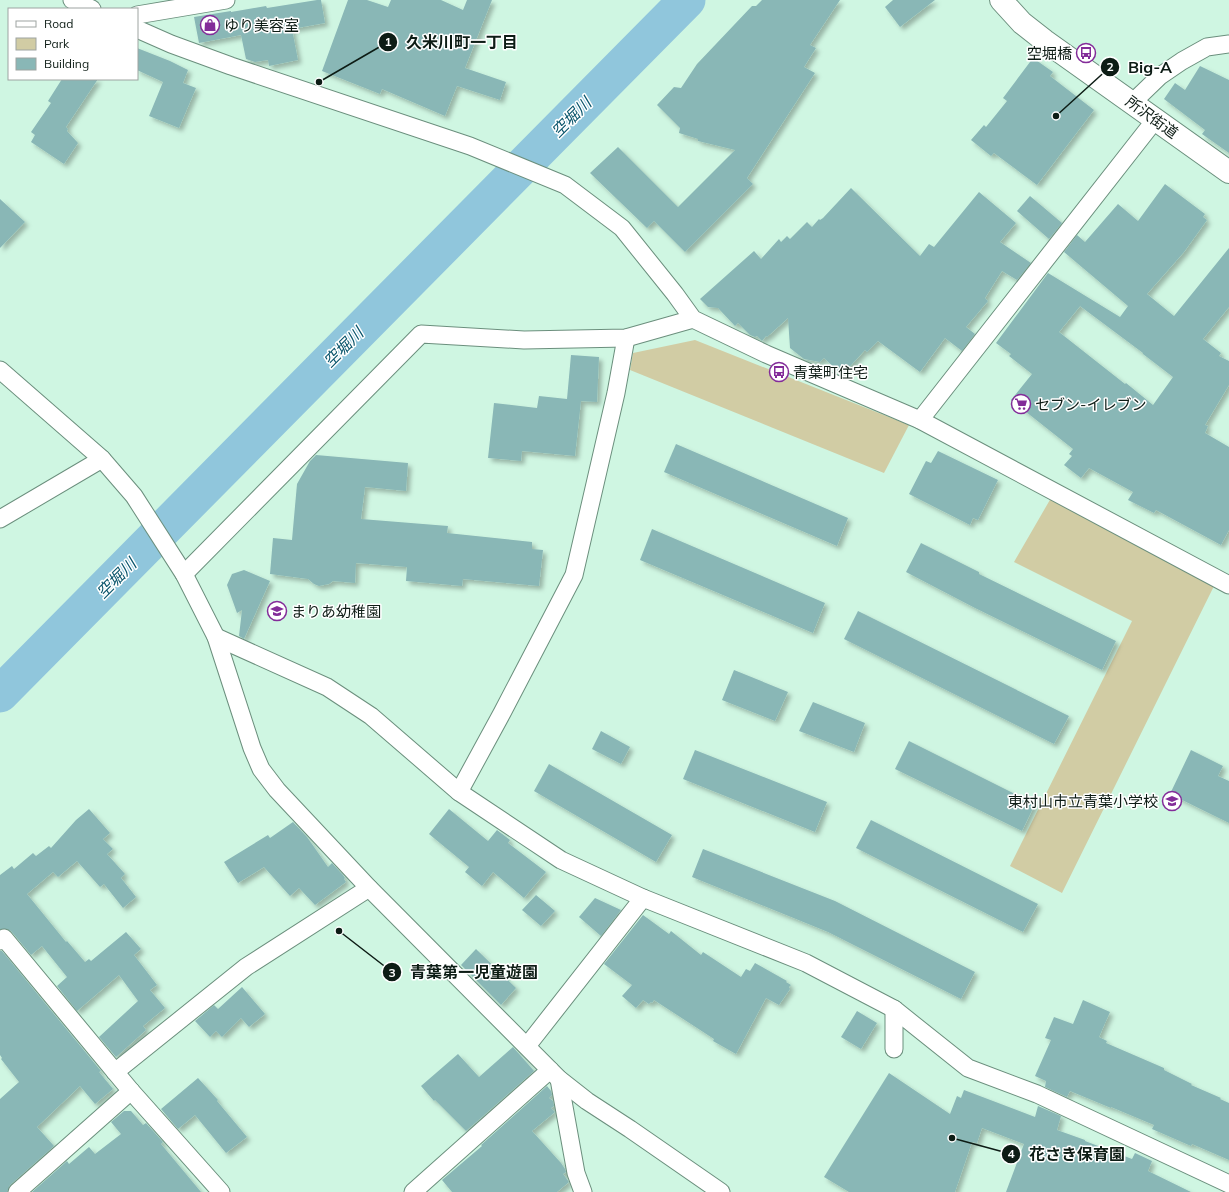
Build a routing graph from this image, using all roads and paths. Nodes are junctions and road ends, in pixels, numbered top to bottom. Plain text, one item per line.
1 (72, 0) edge
2 (226, 0) edge
3 (1001, 0) edge
4 (90, 8) edge
5 (138, 15) edge
6 (138, 29) edge
7 (1229, 44) edge
8 (1132, 103) junction
9 (1155, 120) junction
10 (1229, 172) edge
11 (693, 319) junction
12 (626, 338) junction
13 (0, 370) edge
14 (920, 420) junction
15 (102, 459) junction
16 (0, 519) edge
17 (182, 571) junction
18 (1229, 585) edge
19 (216, 637) junction
20 (459, 792) junction
21 (369, 888) junction
22 (643, 898) junction
23 (0, 941) edge
24 (894, 1009) junction
25 (527, 1046) junction
26 (894, 1049) dead end
27 (115, 1072) junction
28 (554, 1075) junction
29 (131, 1091) junction
30 (1229, 1184) edge
31 (17, 1192) edge
32 (221, 1192) edge
33 (413, 1192) edge
34 (583, 1192) edge
35 (721, 1192) edge

1 - 4 street
2 - 5 street
3 - 8 main road, 所沢街道
6 - 11 street
7 - 8 street
8 - 9 main road, 所沢街道
9 - 10 main road, 所沢街道
9 - 14 street
11 - 12 street
11 - 14 street
12 - 17 street
12 - 20 street
13 - 15 street
14 - 18 street
15 - 16 street
15 - 17 street
17 - 19 street
19 - 20 street
19 - 21 street
20 - 22 street
21 - 25 street
21 - 27 street
22 - 24 street
22 - 25 street
23 - 27 street
24 - 26 street
24 - 30 street
25 - 28 street
27 - 29 street
28 - 33 street
28 - 34 street
28 - 35 street
29 - 31 street
29 - 32 street

